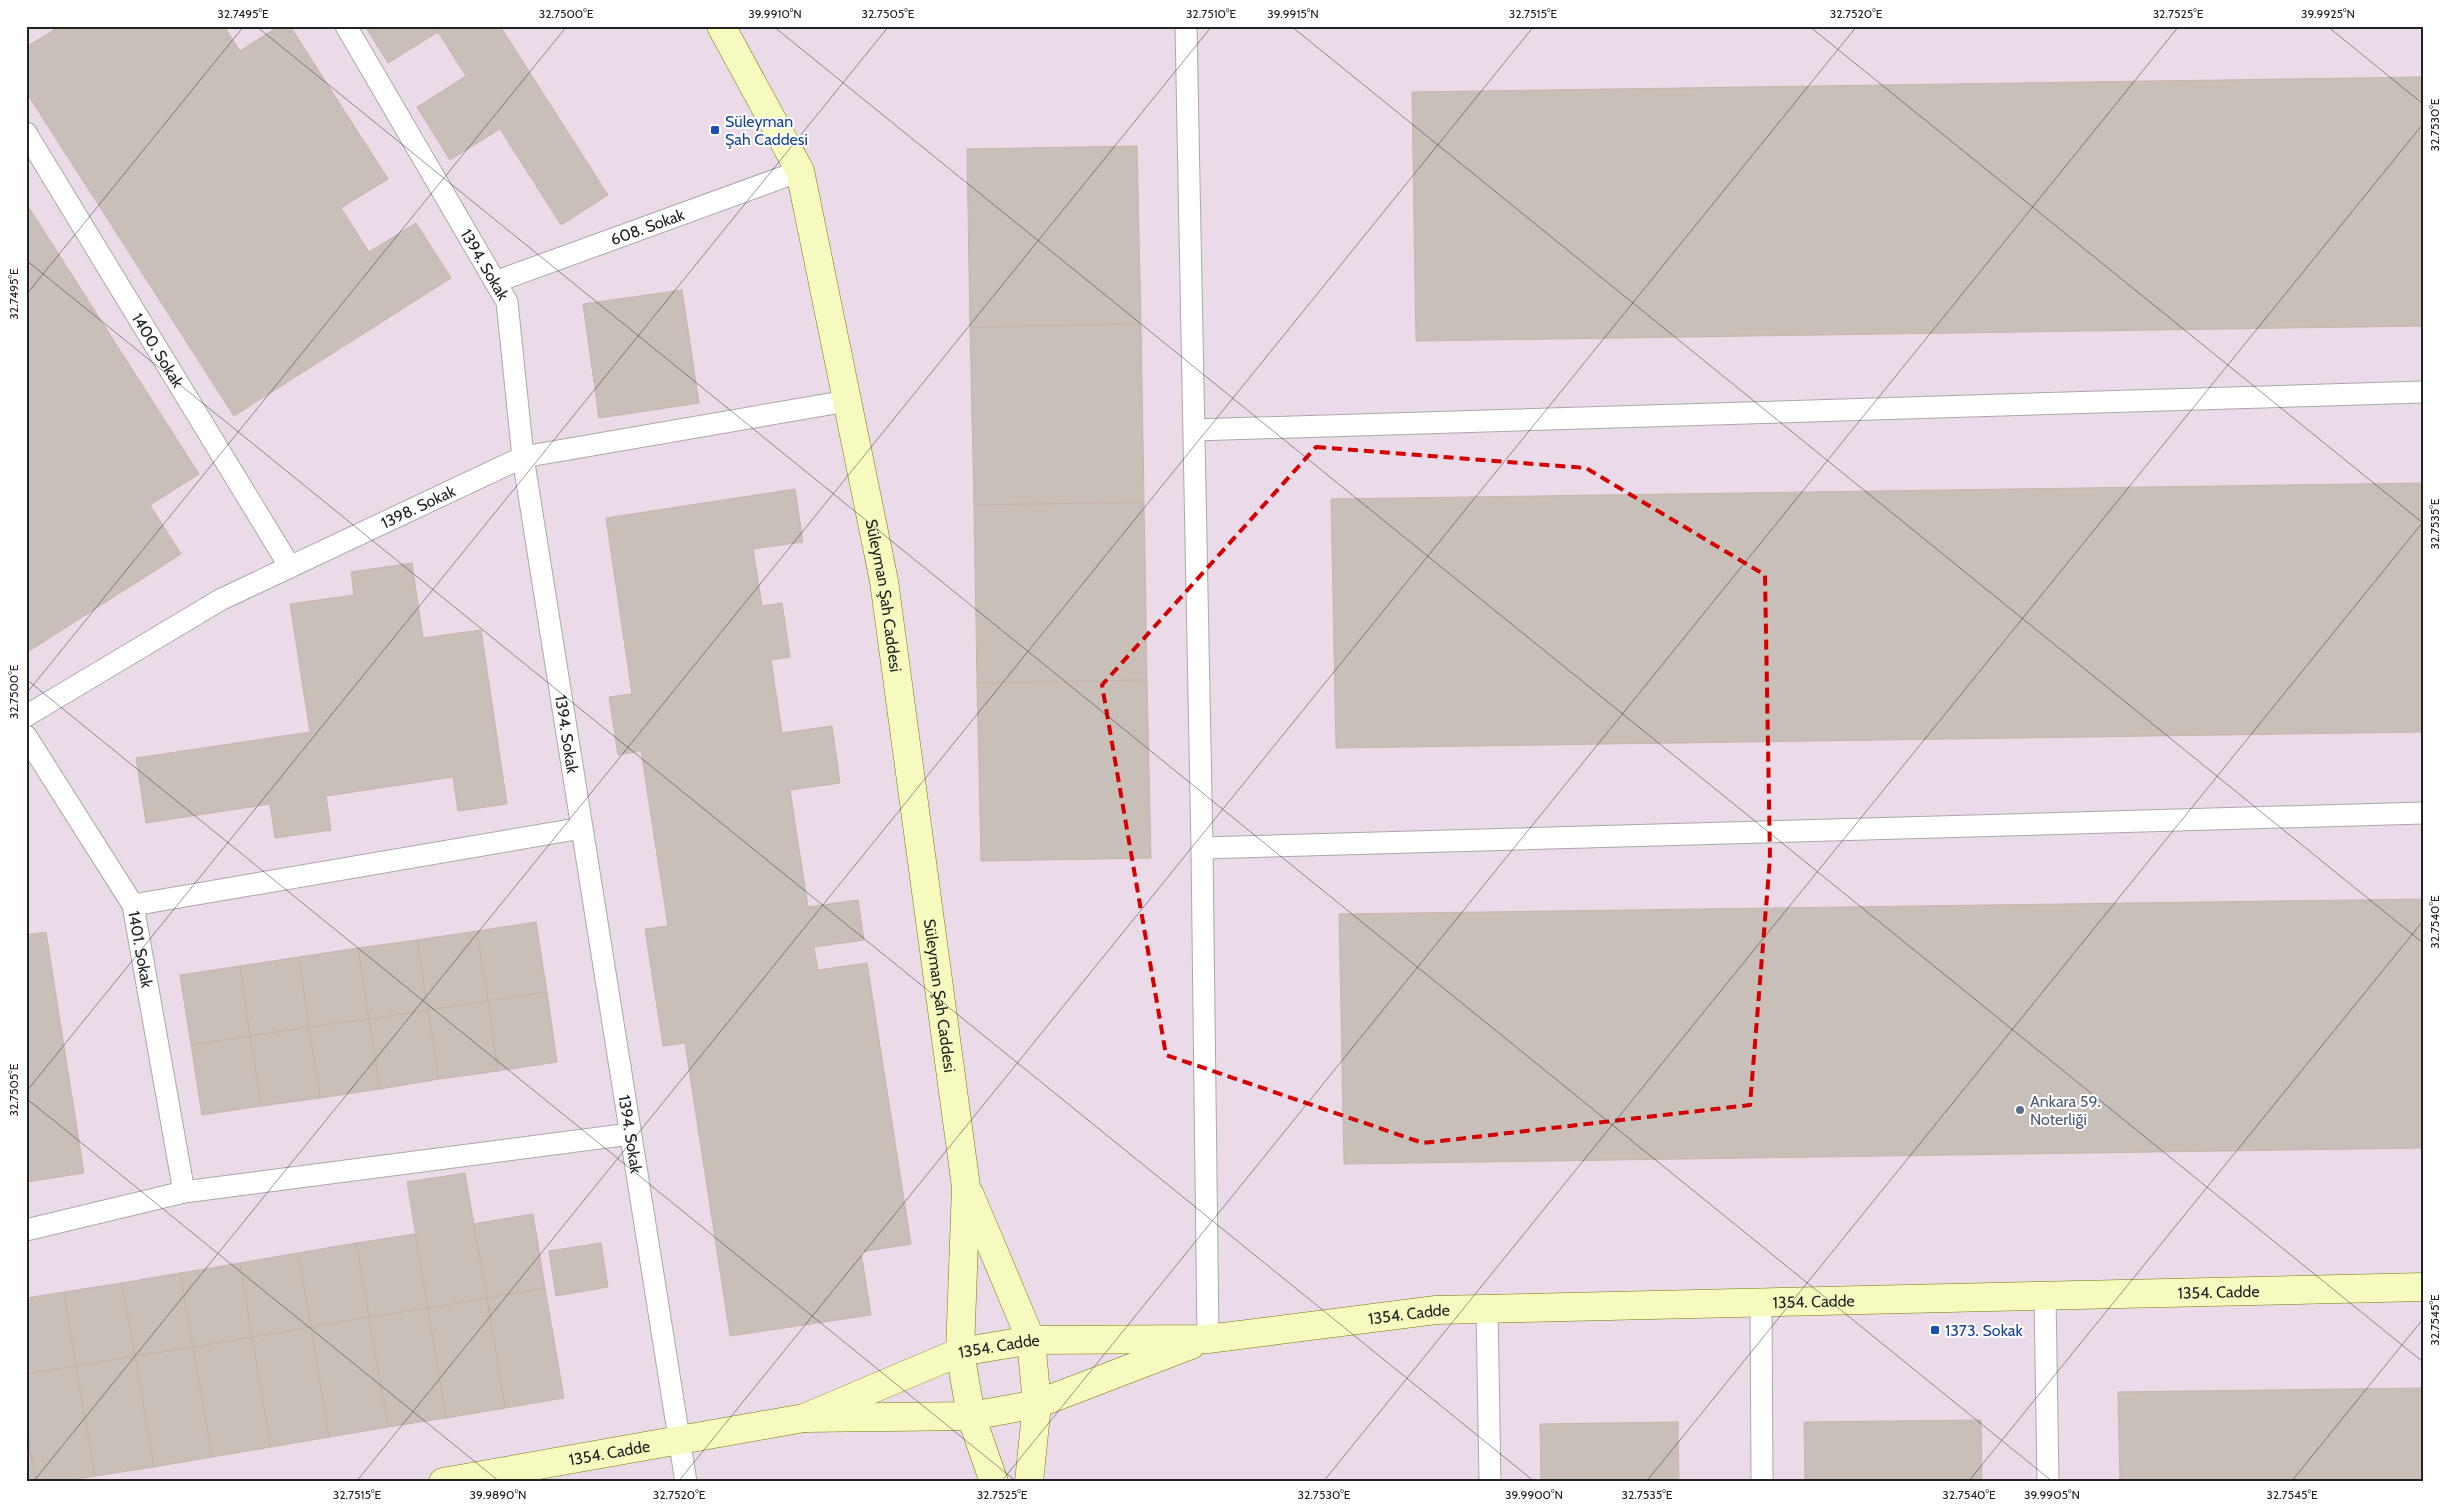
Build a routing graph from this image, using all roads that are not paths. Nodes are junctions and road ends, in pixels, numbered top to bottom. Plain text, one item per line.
1 (346, 26) edge
2 (720, 26) edge
3 (1186, 26) edge
4 (26, 133) edge
5 (800, 171) junction
6 (495, 282) junction
7 (2423, 392) edge
8 (847, 401) junction
9 (1194, 430) junction
10 (523, 457) junction
11 (290, 567) junction
12 (26, 716) edge
13 (26, 736) edge
14 (2423, 813) edge
15 (582, 828) junction
16 (1202, 848) junction
17 (133, 905) junction
18 (630, 1134) junction
19 (966, 1187) junction
20 (184, 1192) junction
21 (26, 1230) edge
22 (2423, 1288) edge
23 (2045, 1296) junction
24 (1761, 1302) junction
25 (1487, 1308) junction
26 (1208, 1339) junction
27 (1031, 1340) junction
28 (960, 1352) junction
29 (1037, 1404) junction
30 (971, 1416) junction
31 (804, 1418) junction
32 (679, 1439) junction
33 (443, 1482) edge
34 (686, 1482) edge
35 (994, 1482) edge
36 (1029, 1482) edge
37 (1490, 1482) edge
38 (1762, 1482) edge
39 (2048, 1482) edge

1 - 6 lane, 1394. Sokak
2 - 5 main road, Süleyman Şah Caddesi
3 - 9 lane
4 - 11 lane, 1400. Sokak
5 - 6 lane, 608. Sokak
5 - 8 main road, Süleyman Şah Caddesi
6 - 10 lane, 1394. Sokak
7 - 9 lane
8 - 10 lane, 1398. Sokak
8 - 19 main road, Süleyman Şah Caddesi
9 - 16 lane
10 - 11 lane, 1398. Sokak
10 - 15 lane, 1394. Sokak
11 - 12 lane, 1398. Sokak
13 - 17 lane, 1401. Sokak
14 - 16 lane
15 - 17 lane
15 - 18 lane, 1394. Sokak
16 - 26 lane
17 - 20 lane, 1401. Sokak
18 - 20 lane
18 - 32 lane, 1394. Sokak
19 - 27 main road
19 - 28 main road
20 - 21 lane
22 - 23 main road, 1354. Cadde
23 - 24 main road, 1354. Cadde
23 - 39 lane
24 - 25 main road, 1354. Cadde
24 - 38 lane
25 - 26 main road, 1354. Cadde
25 - 37 lane
26 - 27 main road, 1354. Cadde
26 - 29 main road, 1354. Cadde
27 - 28 main road, 1354. Cadde
27 - 29 main road
28 - 30 main road
28 - 31 main road, 1354. Cadde
29 - 30 main road, 1354. Cadde
29 - 36 main road
30 - 31 main road, 1354. Cadde
30 - 35 main road
31 - 32 main road, 1354. Cadde
32 - 33 main road, 1354. Cadde
32 - 34 lane, 1394. Sokak

